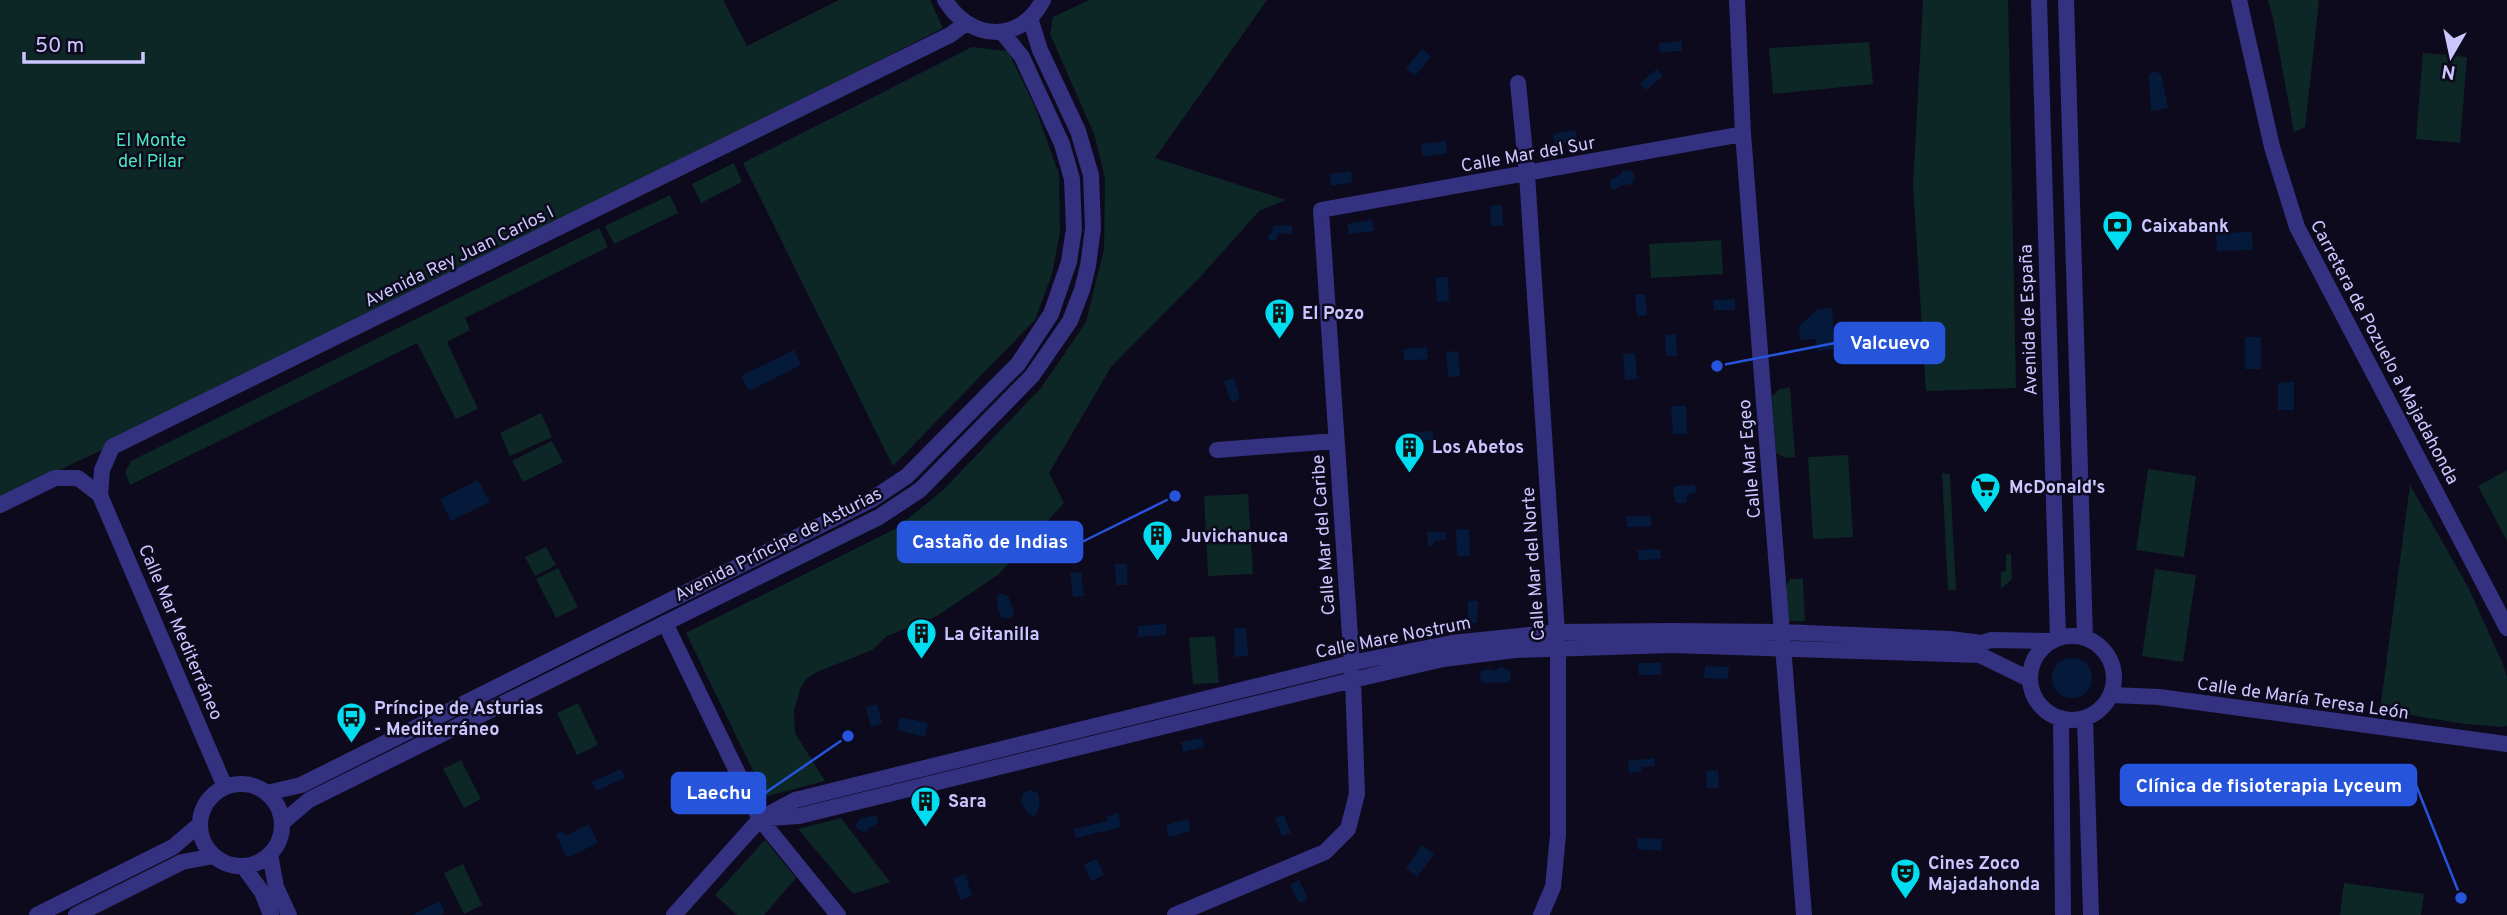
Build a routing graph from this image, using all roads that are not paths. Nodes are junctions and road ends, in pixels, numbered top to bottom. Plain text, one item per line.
1 (945, 0) edge
2 (1042, 0) edge
3 (1737, 0) edge
4 (2039, 0) edge
5 (2066, 0) edge
6 (2239, 0) edge
7 (1030, 18) junction
8 (965, 24) junction
9 (1002, 32) junction
10 (1518, 83) dead end
11 (1743, 134) junction
12 (1527, 174) junction
13 (1321, 210) joint
14 (1336, 441) junction
15 (1217, 450) dead end
16 (100, 494) junction
17 (0, 505) edge
18 (665, 623) junction
19 (2507, 628) edge
20 (2085, 638) junction
21 (2055, 639) junction
22 (1558, 640) junction
23 (1783, 640) junction
24 (1985, 654) junction
25 (1352, 663) junction
26 (2029, 679) junction
27 (1353, 680) junction
28 (2110, 695) junction
29 (2061, 718) junction
30 (2085, 718) junction
31 (2507, 747) edge
32 (225, 787) junction
33 (267, 793) junction
34 (760, 819) junction
35 (282, 822) junction
36 (200, 824) junction
37 (270, 854) junction
38 (214, 856) junction
39 (243, 866) junction
40 (37, 915) edge
41 (76, 915) edge
42 (271, 915) edge
43 (289, 915) edge
44 (674, 915) edge
45 (838, 915) edge
46 (1175, 915) edge
47 (1541, 915) edge
48 (1804, 915) edge
49 (2063, 915) edge
50 (2091, 915) edge

1 - 8 street
2 - 7 street
3 - 11 street, Calle Mar Egeo
4 - 21 street, Avenida de España
5 - 20 street
6 - 19 street, Carretera de Pozuelo a Majadahonda
7 - 9 street
7 - 18 street, Avenida Príncipe de Asturias
8 - 9 street
8 - 16 street, Avenida Rey Juan Carlos I
9 - 33 street, Avenida Príncipe de Asturias
10 - 12 street, Calle Mar del Norte
11 - 12 street, Calle Mar del Sur
11 - 23 street, Calle Mar Egeo
12 - 13 street, Calle Mar del Sur
12 - 22 street, Calle Mar del Norte
13 - 14 street, Calle Mar del Caribe
14 - 15 street
14 - 25 street, Calle Mar del Caribe
16 - 17 street
16 - 32 street, Calle Mar Mediterráneo
18 - 34 street
18 - 35 street, Avenida Príncipe de Asturias
20 - 21 street
20 - 28 street
21 - 24 street, Calle Mare Nostrum
21 - 26 street
22 - 23 street, Calle Mare Nostrum
22 - 25 street, Calle Mare Nostrum
22 - 27 street, Calle Mare Nostrum
22 - 47 street, Calle Mar del Norte
23 - 24 street, Calle Mare Nostrum
23 - 48 street, Calle Mar Egeo
24 - 26 street, Calle Mare Nostrum
25 - 27 street, Calle Mar del Caribe
25 - 34 street, Calle Mare Nostrum
26 - 29 street
27 - 34 street, Calle Mare Nostrum
27 - 46 street, Calle Mar del Caribe
28 - 30 street
28 - 31 street, Calle de María Teresa León
29 - 30 street
29 - 49 street
30 - 50 street
32 - 33 street
32 - 36 street
33 - 35 street
34 - 44 street, Calle Mare Nostrum
34 - 45 street
35 - 37 street
36 - 38 street
36 - 40 street
37 - 39 street
37 - 43 street
38 - 39 street
38 - 41 street
39 - 42 street

